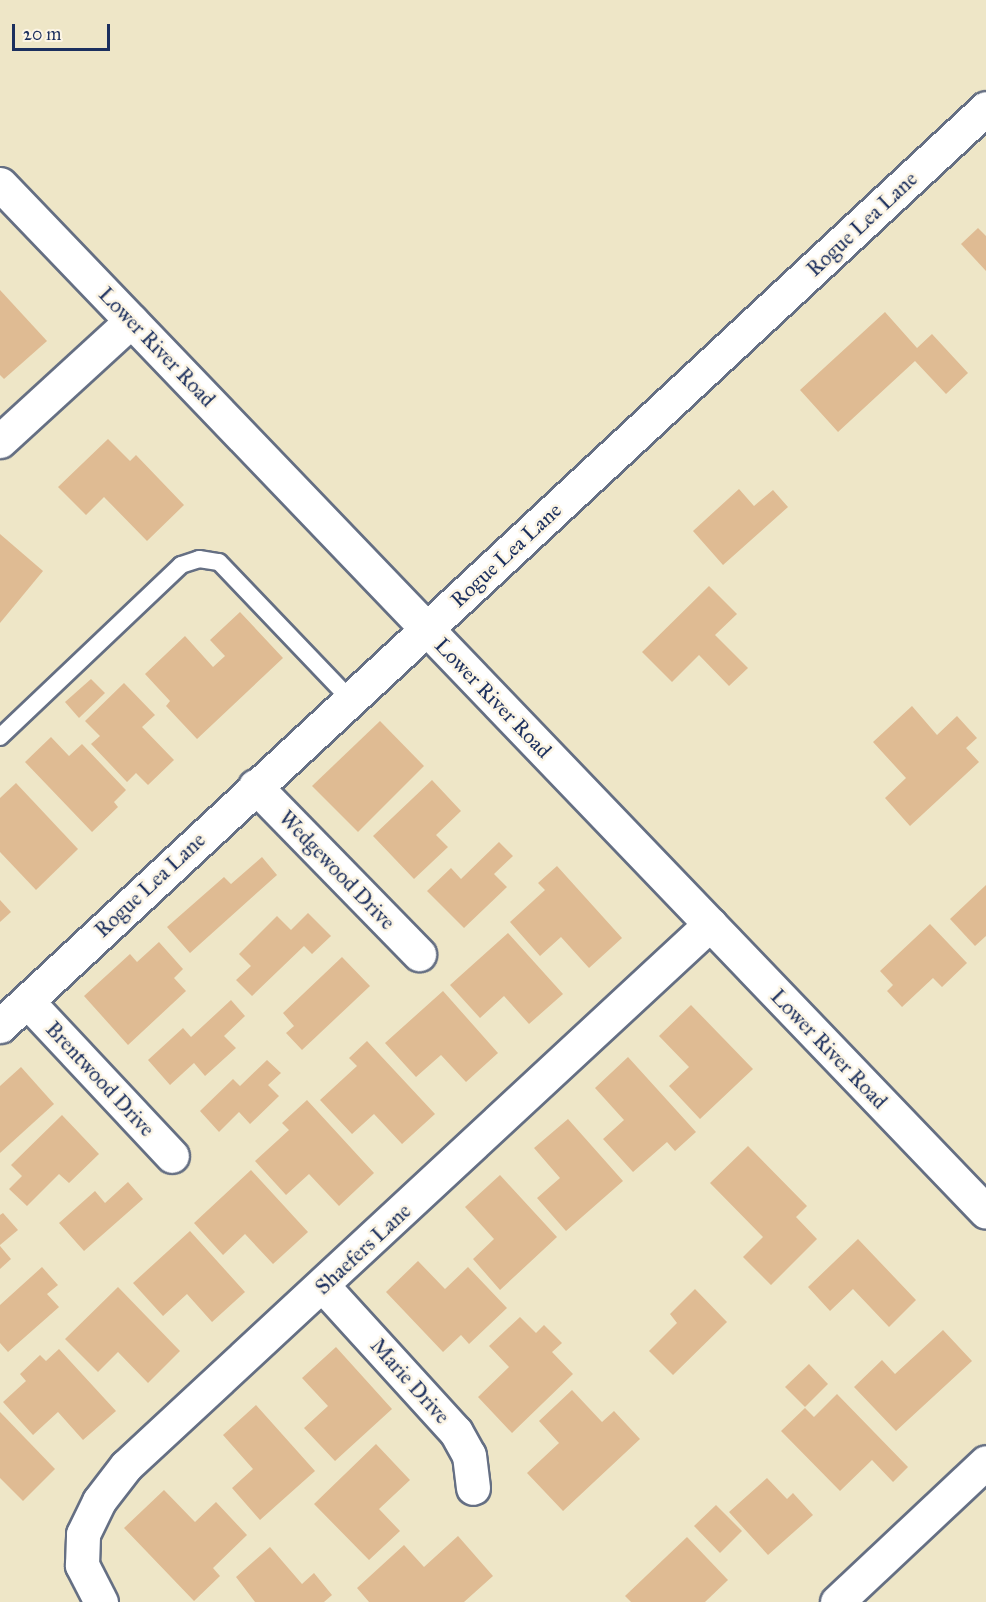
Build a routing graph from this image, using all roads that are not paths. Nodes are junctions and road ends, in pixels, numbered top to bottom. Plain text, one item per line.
1 (986, 108) edge
2 (0, 184) edge
3 (131, 321) junction
4 (0, 441) edge
5 (427, 629) junction
6 (350, 699) junction
7 (0, 737) edge
8 (255, 786) junction
9 (710, 924) junction
10 (419, 954) dead end
11 (27, 1001) junction
12 (0, 1026) edge
13 (172, 1156) dead end
14 (986, 1212) edge
15 (323, 1286) junction
16 (986, 1462) edge
17 (473, 1488) dead end
18 (101, 1602) edge
19 (837, 1602) edge

1 - 5 street, Rogue Lea Lane
2 - 3 street, Lower River Road
3 - 4 street
3 - 5 street, Lower River Road
5 - 6 street, Rogue Lea Lane
5 - 9 street, Lower River Road
6 - 7 lane
6 - 8 street, Rogue Lea Lane
8 - 10 street, Wedgewood Drive
8 - 11 street, Rogue Lea Lane
9 - 14 street, Lower River Road
9 - 15 street, Shaefers Lane
11 - 12 street, Rogue Lea Lane
11 - 13 street, Brentwood Drive
15 - 17 street, Marie Drive
15 - 18 street, Shaefers Lane
16 - 19 street

